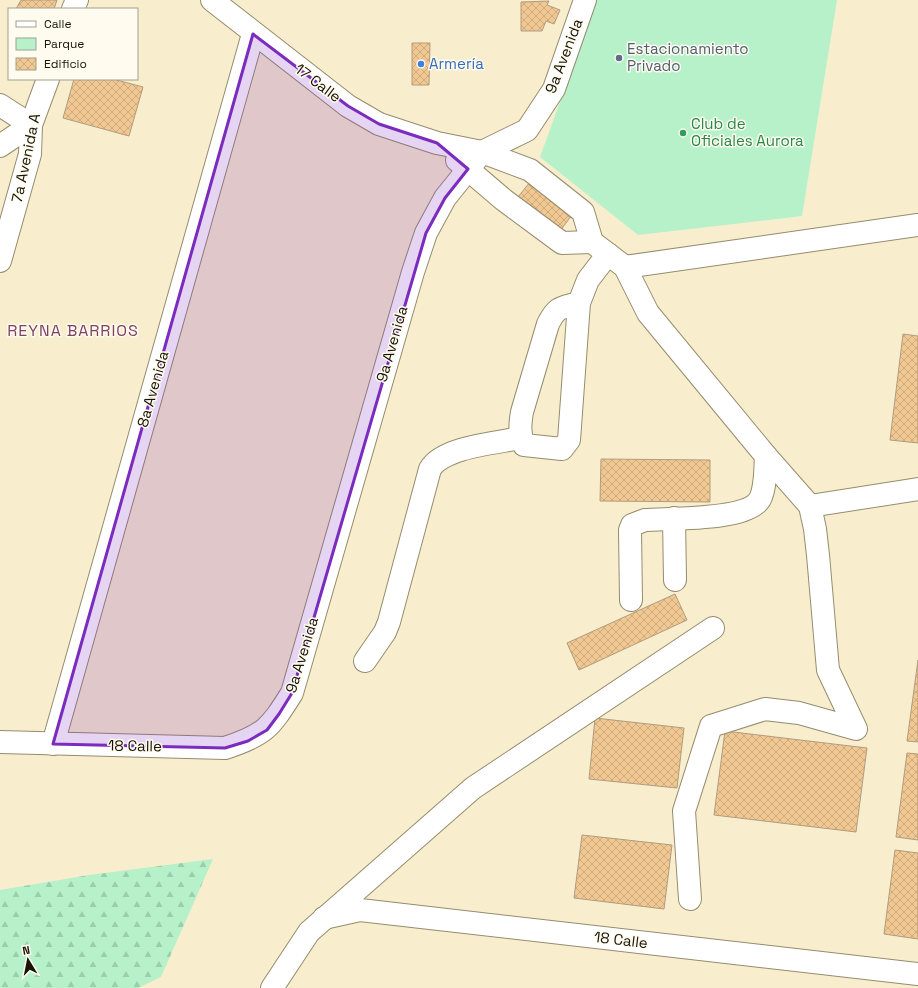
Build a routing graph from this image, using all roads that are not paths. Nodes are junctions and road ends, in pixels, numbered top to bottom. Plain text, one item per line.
1 (212, 0) edge
2 (586, 0) edge
3 (253, 34) junction
4 (48, 80) edge
5 (0, 105) edge
6 (31, 124) junction
7 (438, 144) junction
8 (0, 146) edge
9 (482, 152) junction
10 (468, 169) junction
11 (918, 225) edge
12 (609, 254) junction
13 (0, 261) edge
14 (579, 303) junction
15 (521, 438) junction
16 (766, 456) junction
17 (918, 489) edge
18 (810, 506) junction
19 (674, 518) junction
20 (675, 580) dead end
21 (631, 600) dead end
22 (713, 628) dead end
23 (365, 661) dead end
24 (267, 730) joint
25 (0, 742) edge
26 (53, 744) junction
27 (690, 899) dead end
28 (324, 918) junction
29 (918, 974) edge
30 (272, 988) edge

1 - 3 street, 17 Calle
2 - 9 street, 9a Avenida
3 - 7 street, 17 Calle
3 - 26 street, 8a Avenida
4 - 6 street, 7a Avenida A
5 - 6 street
6 - 8 street
6 - 13 street, 7a Avenida A
7 - 9 street, 17 Calle
7 - 10 street, 17 Calle
9 - 10 street, 9a Avenida
9 - 12 street, 17 Calle
10 - 12 street, 17 Calle
10 - 24 street, 9a Avenida
11 - 12 street, 17 Calle
12 - 14 street
12 - 16 street, 17 Calle
14 - 15 street
14 - 15 street
15 - 23 street
16 - 18 street, 17 Calle
16 - 19 street
17 - 18 street
18 - 27 street
19 - 20 street
19 - 21 street
22 - 28 street
24 - 26 street, 18 Calle
25 - 26 street, 18 Calle
28 - 29 street, 18 Calle
28 - 30 street

